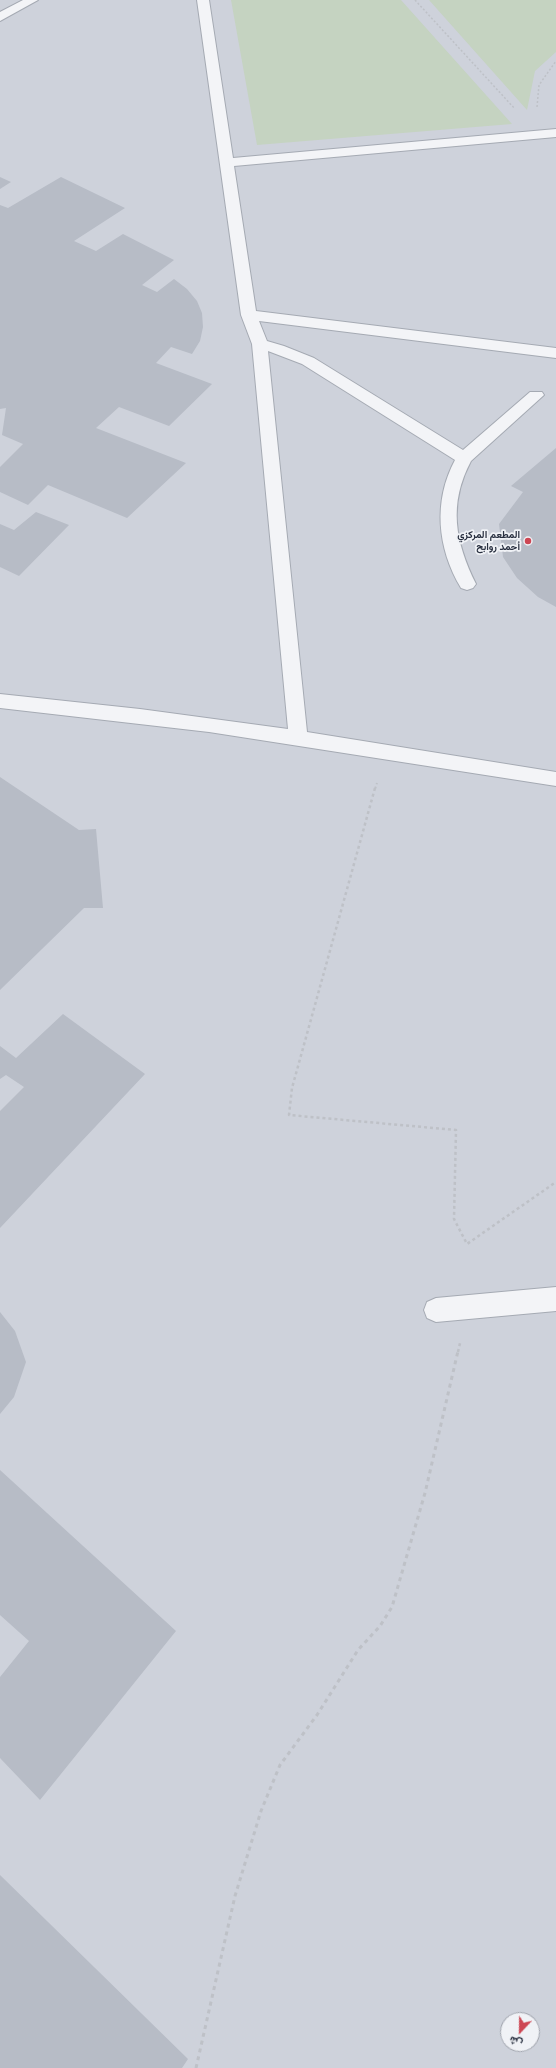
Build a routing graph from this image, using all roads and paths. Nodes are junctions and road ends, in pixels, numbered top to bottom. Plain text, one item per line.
1 (32, 0) edge
2 (203, 0) edge
3 (415, 0) edge
4 (0, 17) edge
5 (556, 61) edge
6 (535, 130) junction
7 (556, 133) edge
8 (227, 163) junction
9 (249, 315) junction
10 (260, 344) junction
11 (556, 353) edge
12 (536, 395) dead end
13 (464, 458) junction
14 (467, 584) dead end
15 (0, 701) edge
16 (298, 737) junction
17 (386, 750) junction
18 (556, 779) edge
19 (556, 1182) edge
20 (556, 1299) edge
21 (468, 1307) junction
22 (436, 1310) dead end
23 (196, 2068) edge

1 - 4 lane
2 - 8 lane
3 - 6 path
5 - 6 path
6 - 7 lane
6 - 8 lane
8 - 9 lane
9 - 10 lane
9 - 11 lane
10 - 13 lane
10 - 16 lane
12 - 13 lane
13 - 14 lane
15 - 16 lane
16 - 17 lane
17 - 18 lane
17 - 19 path
20 - 21 lane
21 - 22 lane
21 - 23 path

